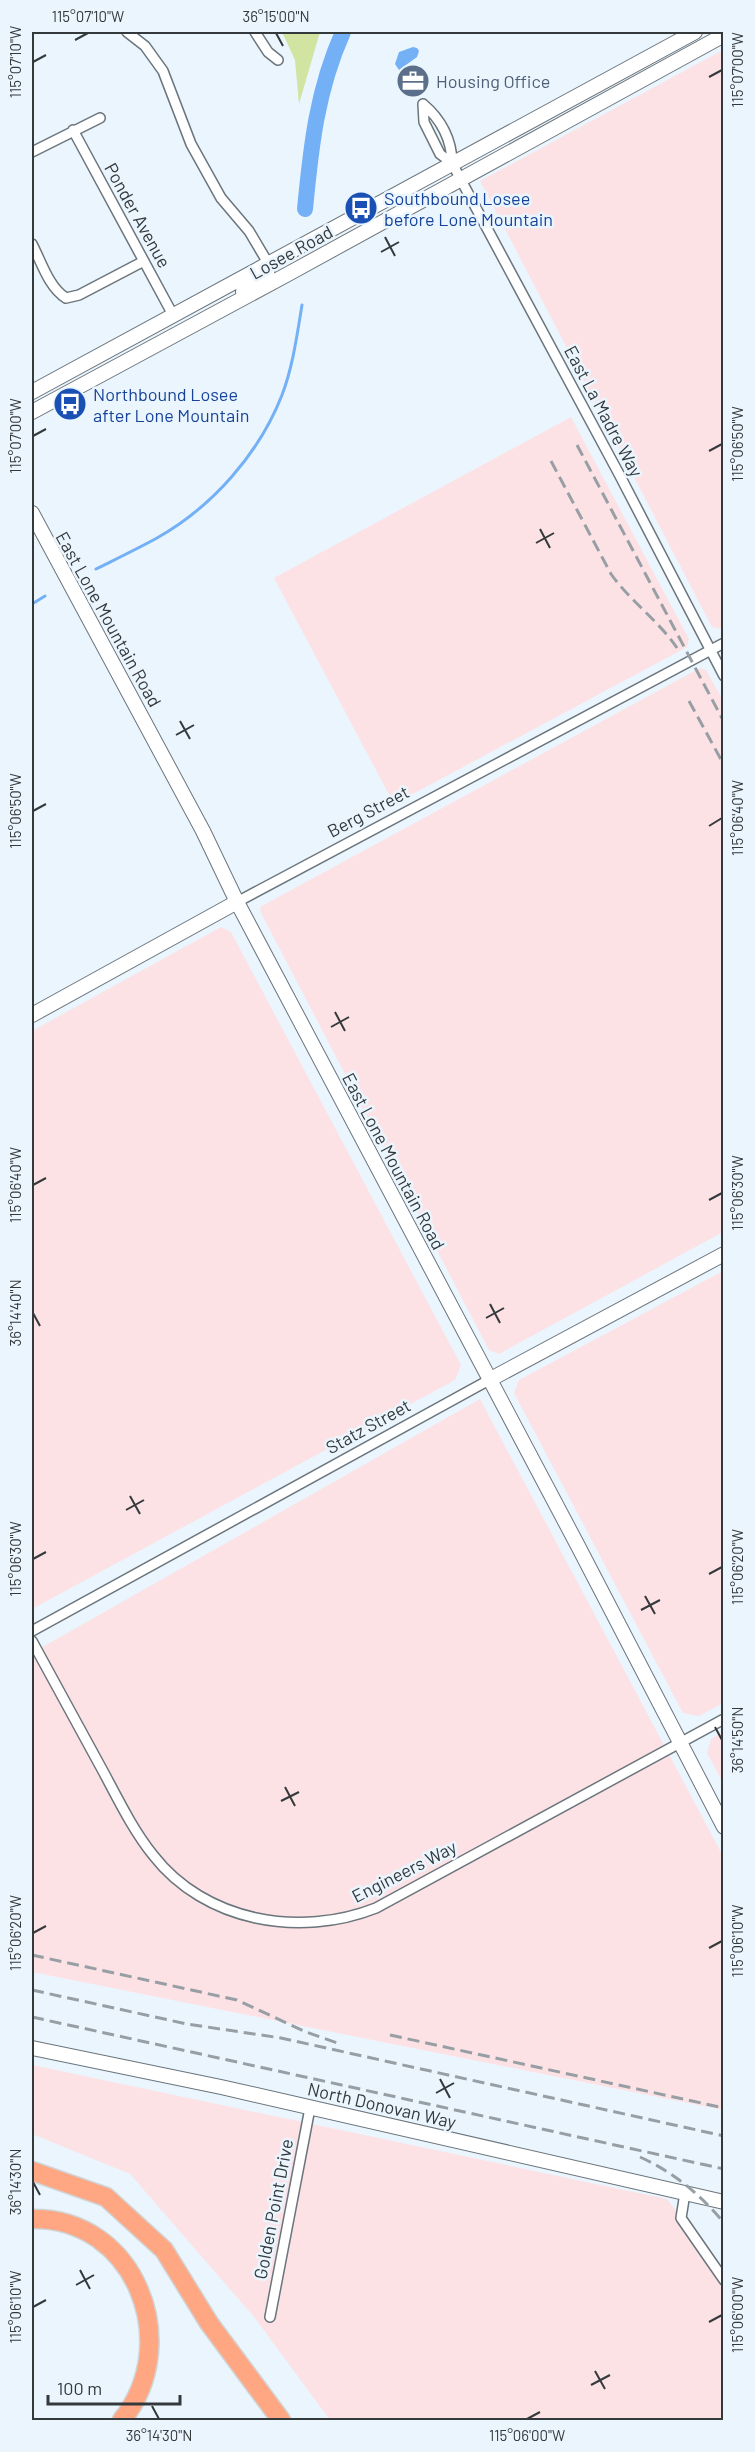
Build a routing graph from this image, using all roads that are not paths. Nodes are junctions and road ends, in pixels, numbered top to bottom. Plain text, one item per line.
1 (127, 32) edge
2 (255, 32) edge
3 (695, 32) edge
4 (723, 35) edge
5 (278, 60) dead end
6 (100, 118) dead end
7 (73, 130) junction
8 (32, 152) edge
9 (452, 163) junction
10 (461, 180) junction
11 (32, 244) edge
12 (144, 261) junction
13 (268, 263) junction
14 (229, 306) junction
15 (173, 315) junction
16 (32, 392) edge
17 (32, 412) edge
18 (32, 513) edge
19 (723, 643) edge
20 (710, 650) junction
21 (723, 676) edge
22 (237, 902) junction
23 (32, 1015) edge
24 (723, 1254) edge
25 (489, 1380) junction
26 (32, 1631) edge
27 (32, 1641) edge
28 (723, 1719) edge
29 (679, 1742) junction
30 (723, 1827) edge
31 (32, 2048) edge
32 (310, 2108) junction
33 (32, 2171) edge
34 (685, 2193) junction
35 (723, 2202) edge
36 (32, 2219) edge
37 (723, 2280) edge
38 (270, 2317) dead end
39 (122, 2421) edge
40 (281, 2421) edge

1 - 13 street
2 - 5 street
3 - 9 street, Losee Road
4 - 10 street, Losee Road
6 - 7 street
7 - 8 street
7 - 12 street, Ponder Avenue
9 - 9 street, East La Madre Way
9 - 10 street, East La Madre Way
9 - 13 street, Losee Road
10 - 14 street, Losee Road
10 - 20 street, East La Madre Way
11 - 12 street
12 - 15 street, Ponder Avenue
13 - 14 street
13 - 15 street, Losee Road
14 - 17 street, Losee Road
15 - 16 street, Losee Road
18 - 22 street, East Lone Mountain Road
19 - 20 street, Berg Street
20 - 21 street, East La Madre Way
20 - 22 street, Berg Street
22 - 23 street, Berg Street
22 - 25 street, East Lone Mountain Road
24 - 25 street, Statz Street
25 - 26 street, Statz Street
25 - 29 street, East Lone Mountain Road
27 - 29 street, Engineers Way
28 - 29 street, Engineers Way
29 - 30 street, East Lone Mountain Road
31 - 32 street, North Donovan Way
32 - 34 street, North Donovan Way
32 - 38 street, Golden Point Drive
33 - 40 highway
34 - 35 street, North Donovan Way
34 - 37 street
36 - 39 highway

